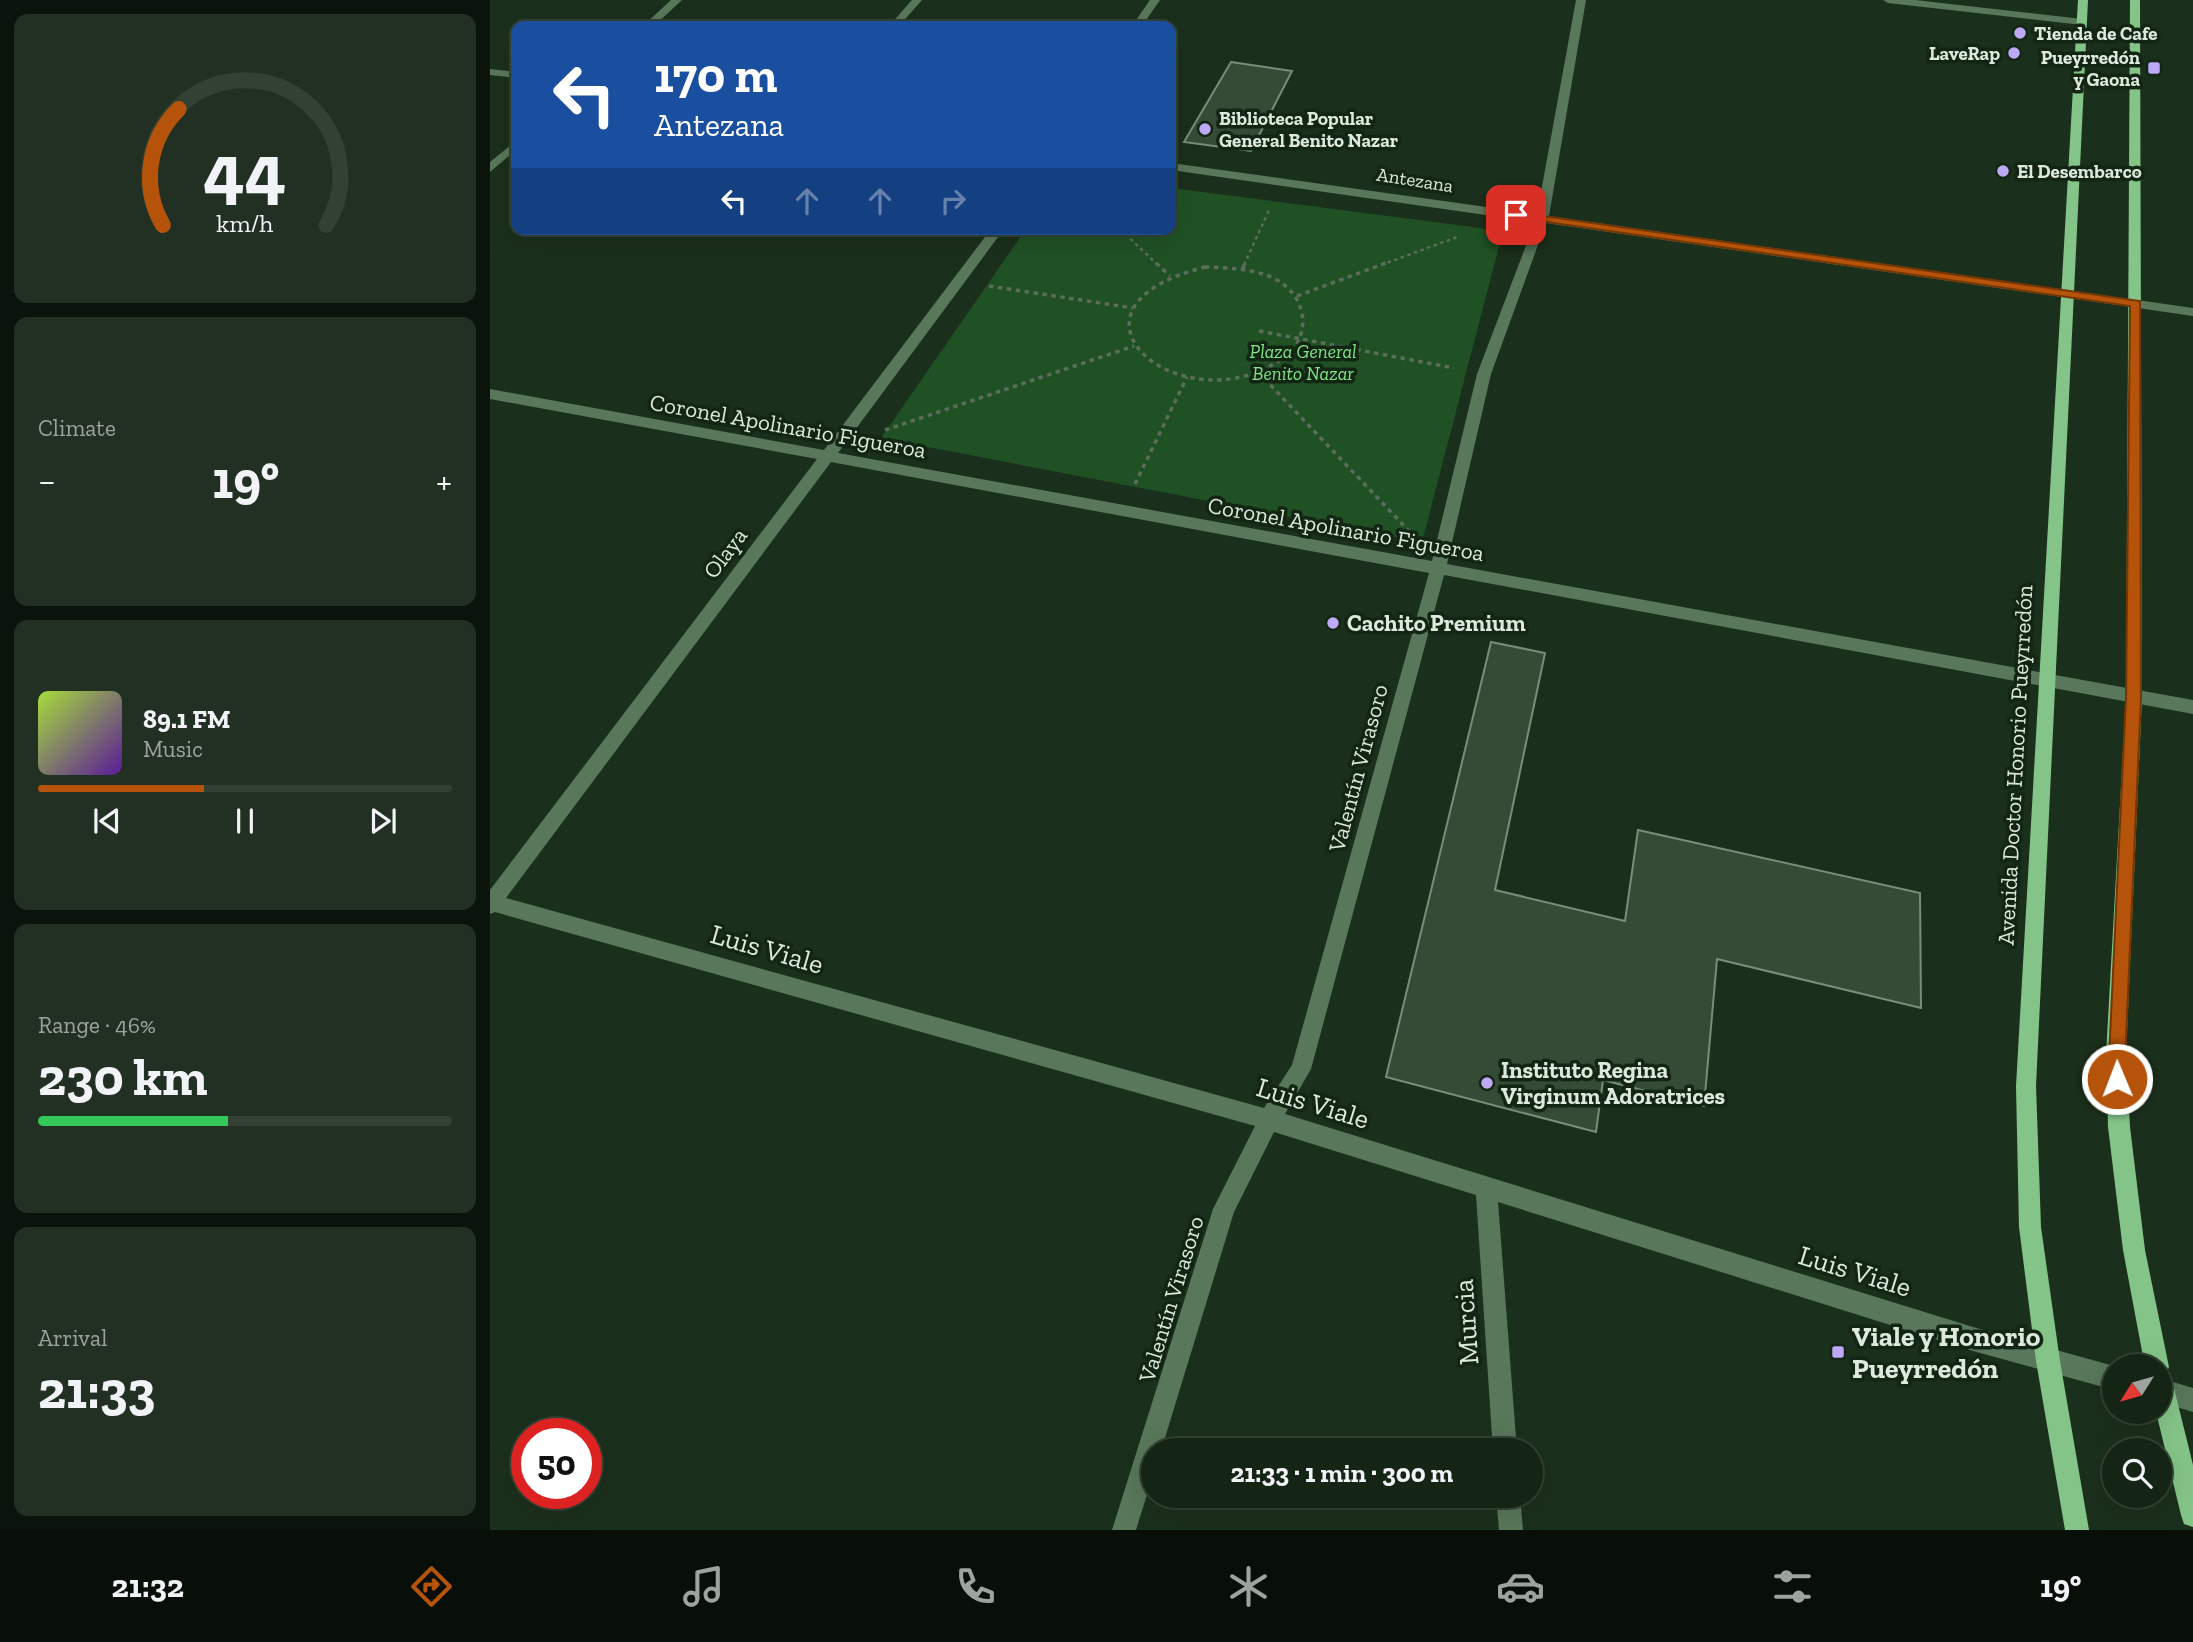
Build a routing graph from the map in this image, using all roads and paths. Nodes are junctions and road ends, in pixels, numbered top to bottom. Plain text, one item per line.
1 (677, 0) edge
2 (917, 0) edge
3 (1155, 0) edge
4 (1581, 0) edge
5 (1888, 0) edge
6 (2083, 0) edge
7 (2135, 0) edge
8 (654, 21) edge
9 (898, 21) edge
10 (1140, 21) edge
11 (2082, 22) junction
12 (490, 72) edge
13 (511, 74) edge
14 (511, 149) edge
15 (1176, 167) edge
16 (490, 168) edge
17 (1283, 179) junction
18 (1542, 219) junction
19 (994, 235) edge
20 (1127, 235) edge
21 (1463, 235) dead end
22 (1243, 268) junction
23 (1170, 276) junction
24 (961, 282) junction
25 (2068, 293) junction
26 (1297, 296) junction
27 (2136, 303) junction
28 (1133, 308) junction
29 (2193, 312) edge
30 (1259, 331) dead end
31 (1301, 338) junction
32 (1134, 346) junction
33 (1258, 372) junction
34 (1484, 374) junction
35 (1187, 377) junction
36 (490, 394) edge
37 (880, 431) dead end
38 (827, 457) junction
39 (1122, 511) junction
40 (1438, 569) junction
41 (2046, 682) junction
42 (2134, 697) junction
43 (2193, 707) edge
44 (491, 903) edge
45 (1269, 1120) junction
46 (1486, 1188) junction
47 (2154, 1354) edge
48 (2048, 1361) junction
49 (2102, 1375) edge
50 (2172, 1392) edge
51 (2193, 1400) edge
52 (2170, 1424) edge
53 (1504, 1438) edge
54 (1509, 1508) edge
55 (2193, 1515) edge
56 (1125, 1530) edge
57 (1511, 1530) edge
58 (2077, 1530) edge

1 - 8 street
2 - 9 street
3 - 10 street
4 - 18 street, Valentín Virasoro
5 - 11 street
6 - 11 main road, Avenida Doctor Honorio Pueyrredón
7 - 27 main road
11 - 25 main road, Avenida Doctor Honorio Pueyrredón
12 - 13 street
14 - 16 street
15 - 17 street, Antezana
17 - 18 street, Antezana
17 - 22 path
18 - 25 street, Antezana
18 - 34 street, Valentín Virasoro
19 - 24 street, Olaya
20 - 23 path
21 - 26 path
22 - 23 path
22 - 26 path
23 - 28 path
24 - 28 path
24 - 38 street, Olaya
25 - 27 street, Antezana
25 - 41 main road, Avenida Doctor Honorio Pueyrredón
26 - 31 path
27 - 29 street, Antezana
27 - 42 main road
28 - 32 path
30 - 31 path
31 - 33 path
31 - 34 path
32 - 35 path
32 - 37 path
33 - 35 path
33 - 40 path
34 - 40 street, Valentín Virasoro
35 - 39 path
36 - 38 street, Coronel Apolinario Figueroa
38 - 39 street, Coronel Apolinario Figueroa
38 - 44 street, Olaya
39 - 40 street, Coronel Apolinario Figueroa
40 - 41 street, Coronel Apolinario Figueroa
40 - 45 street, Valentín Virasoro
41 - 42 street, Coronel Apolinario Figueroa
41 - 48 main road, Avenida Doctor Honorio Pueyrredón
42 - 43 street, Coronel Apolinario Figueroa
42 - 47 main road
44 - 45 street, Luis Viale
45 - 46 street, Luis Viale
45 - 56 street, Valentín Virasoro
46 - 48 street, Luis Viale
46 - 53 street, Murcia
48 - 49 street, Luis Viale
48 - 58 main road, Avenida Doctor Honorio Pueyrredón
50 - 51 street
52 - 55 main road
54 - 57 street

